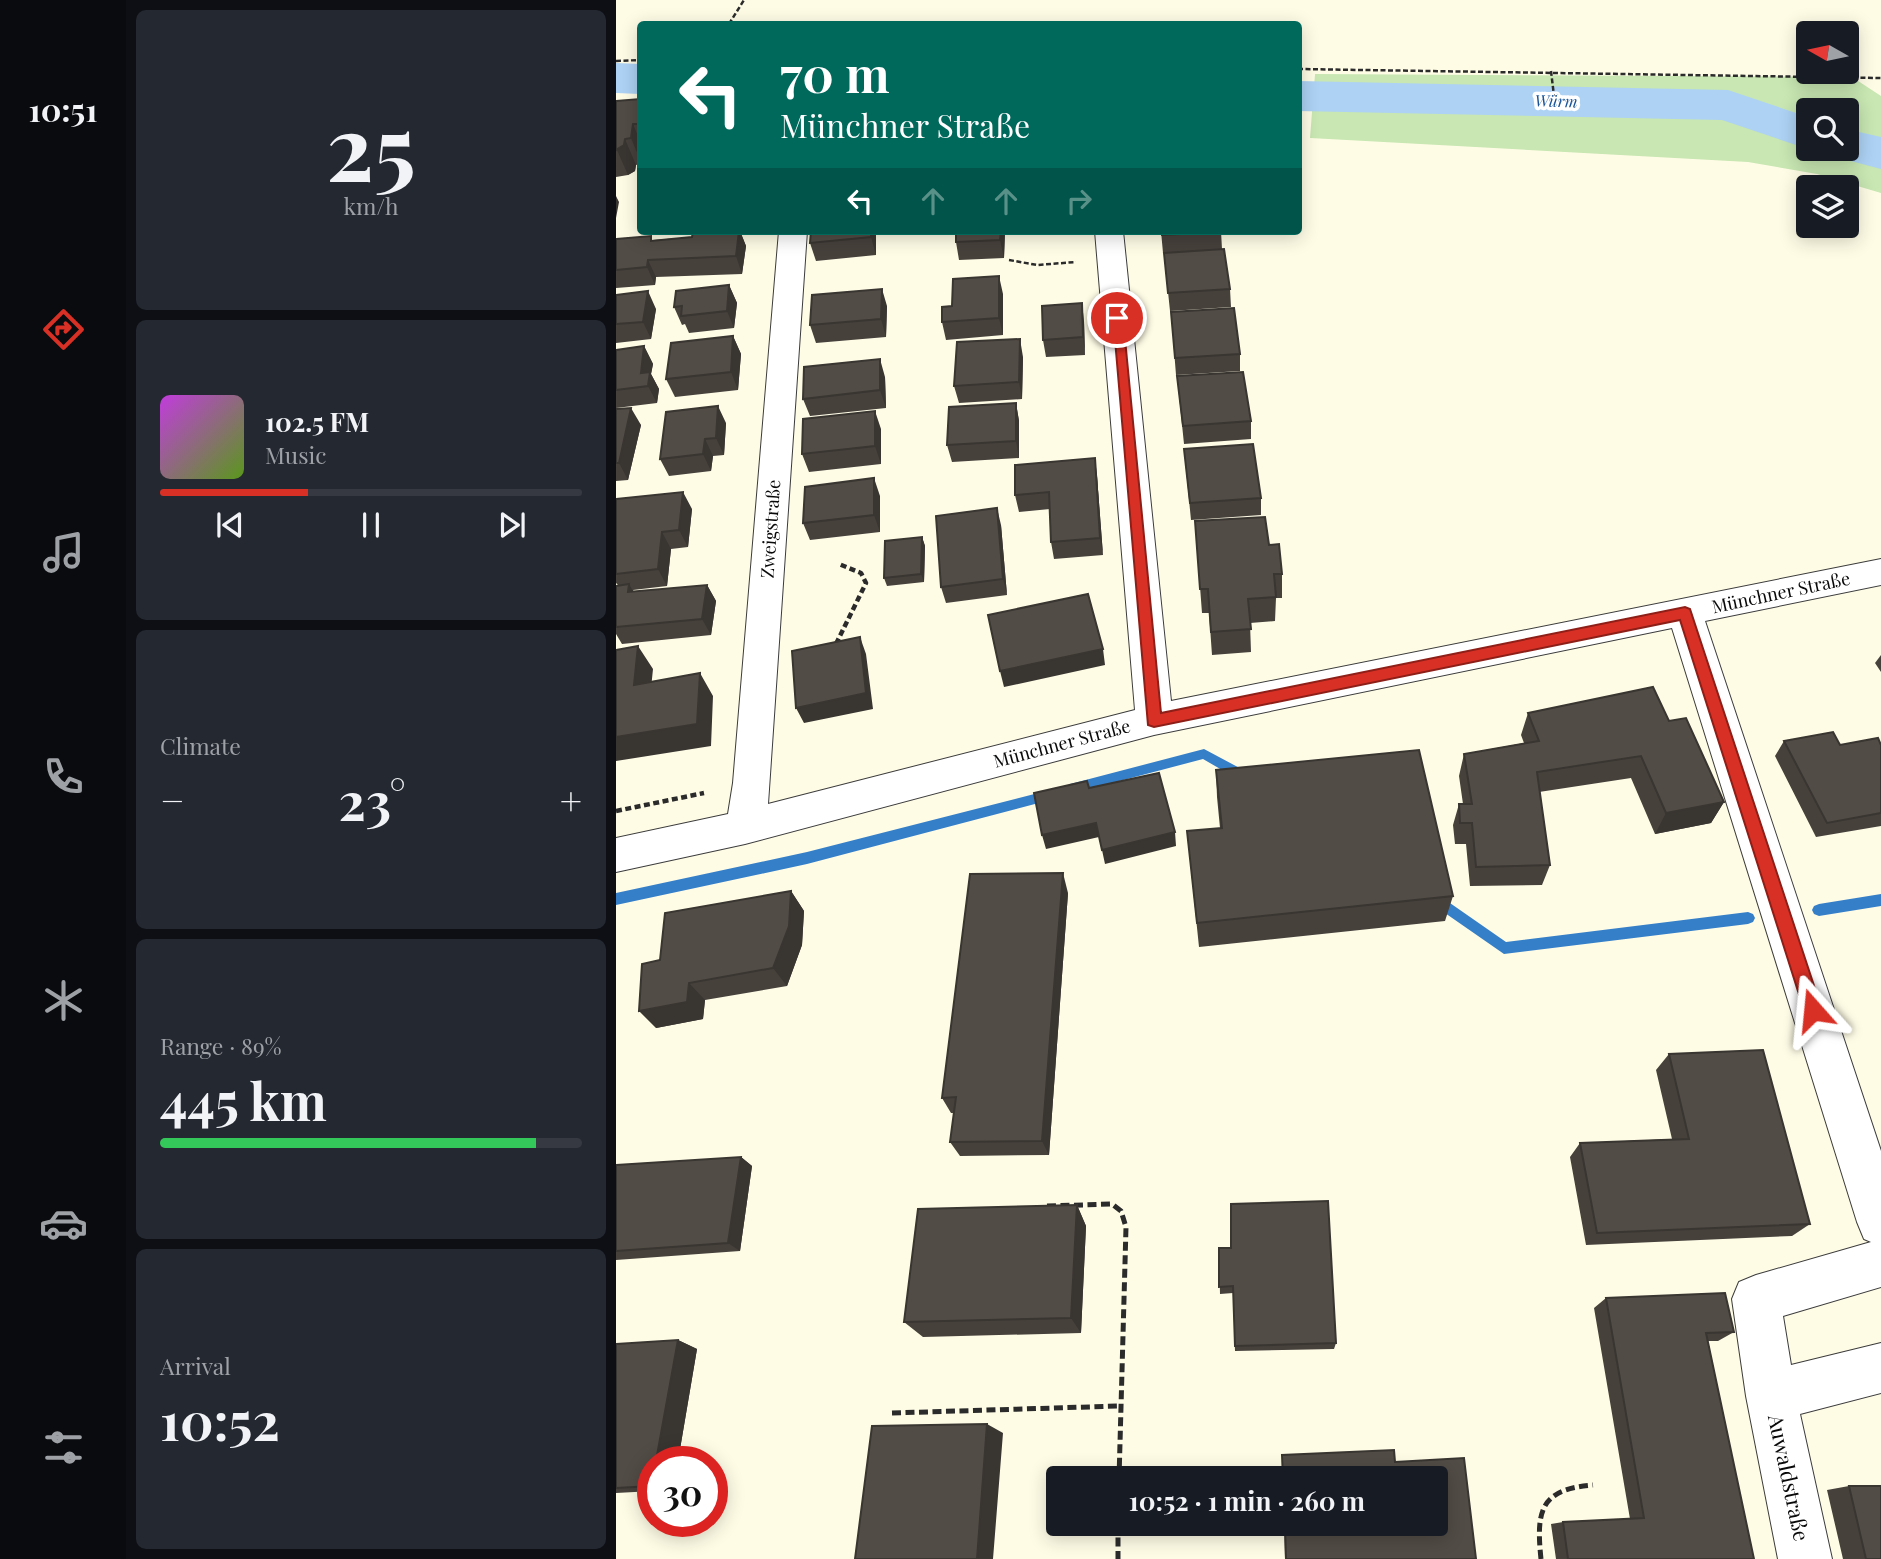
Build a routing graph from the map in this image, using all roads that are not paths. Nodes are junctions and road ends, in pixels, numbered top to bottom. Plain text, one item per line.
1 (793, 235) edge
2 (1109, 235) edge
3 (1881, 572) edge
4 (1685, 613) junction
5 (1154, 720) junction
6 (745, 827) junction
7 (616, 855) edge
8 (1881, 1222) edge
9 (1881, 1264) edge
10 (1881, 1368) edge
11 (1771, 1396) junction
12 (1805, 1559) edge

1 - 6 street, Zweigstraße
2 - 5 street
3 - 4 street, Münchner Straße
4 - 5 street, Münchner Straße
4 - 8 street
5 - 6 street, Münchner Straße
6 - 7 street, Münchner Straße
9 - 11 street, Auwaldstraße
10 - 11 street, Auwaldstraße
11 - 12 street, Auwaldstraße

